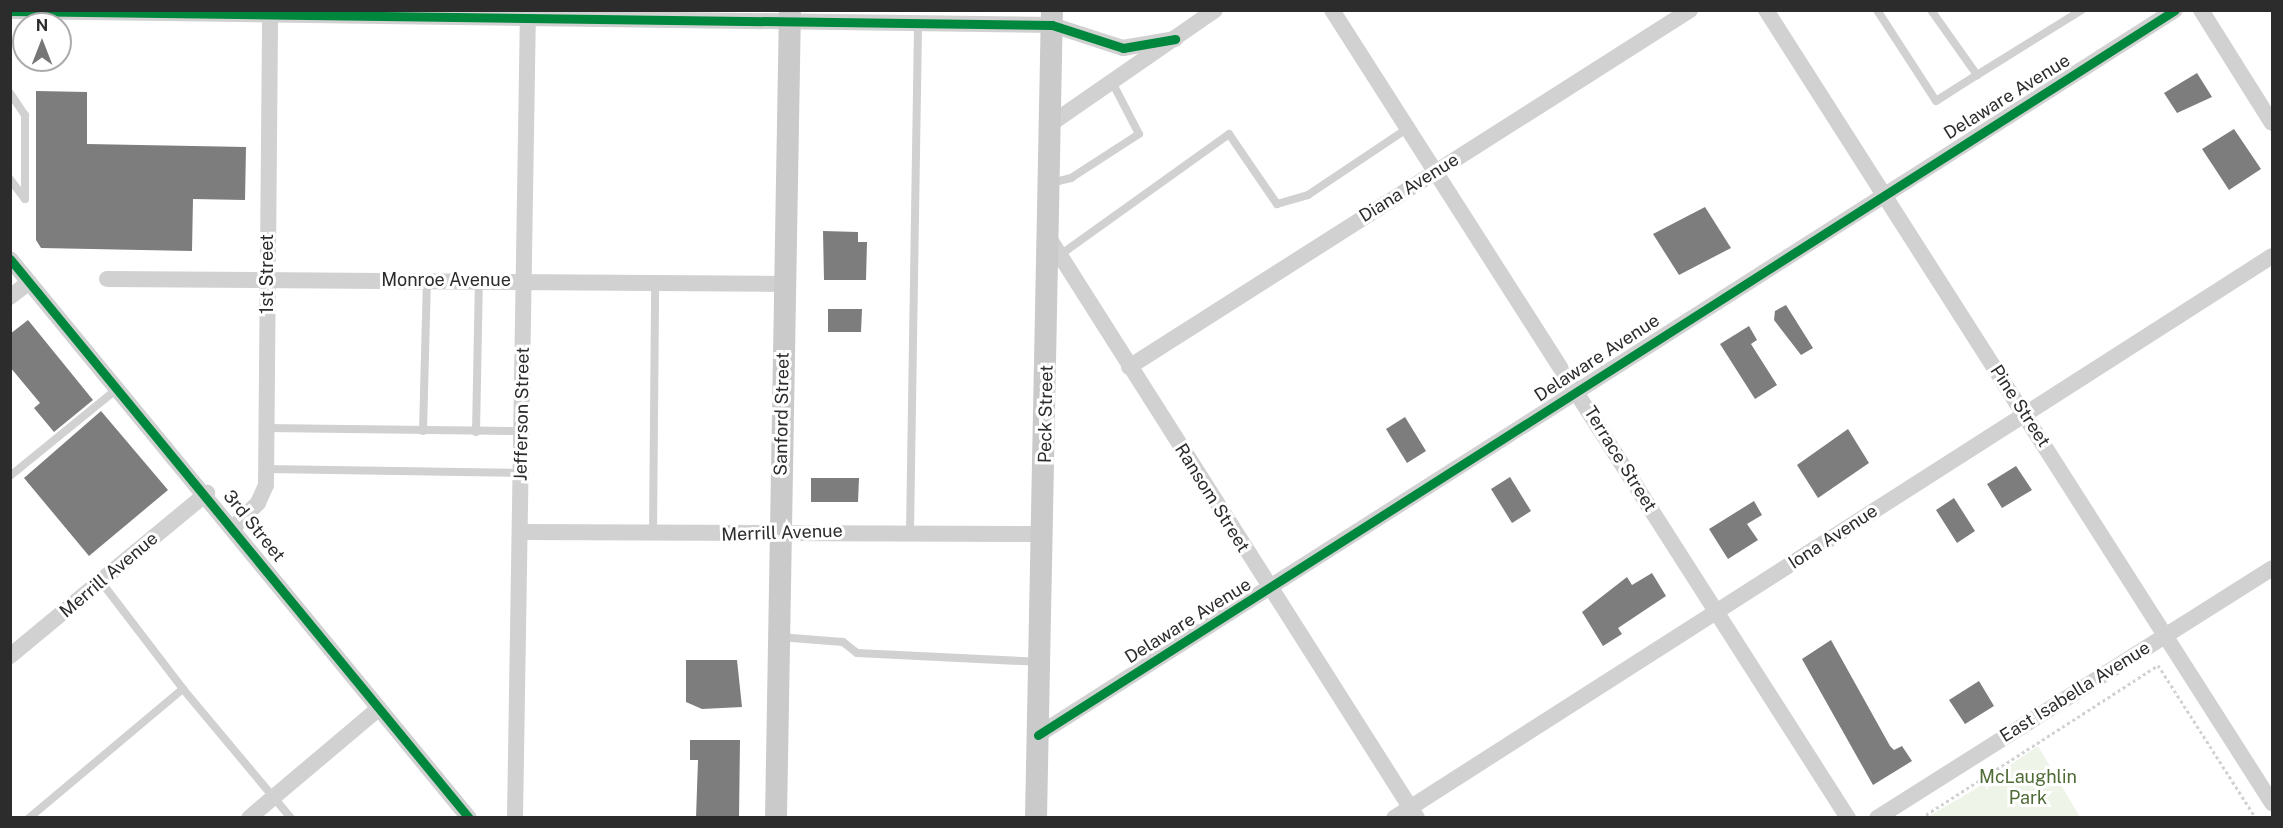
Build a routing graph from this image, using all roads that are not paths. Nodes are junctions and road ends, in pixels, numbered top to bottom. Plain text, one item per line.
1 (1215, 10) edge
2 (1332, 10) edge
3 (1690, 10) edge
4 (1766, 10) edge
5 (1877, 10) edge
6 (1931, 10) edge
7 (2082, 10) edge
8 (2175, 10) edge
9 (2201, 10) edge
10 (18, 11) edge
11 (270, 13) edge
12 (472, 14) edge
13 (528, 15) edge
14 (790, 16) edge
15 (1052, 18) edge
16 (918, 26) junction
17 (1175, 39) junction
18 (1977, 75) junction
19 (1112, 82) junction
20 (10, 93) edge
21 (1052, 123) junction
22 (2272, 123) edge
23 (1408, 127) junction
24 (1437, 170) junction
25 (10, 179) edge
26 (1051, 184) junction
27 (1884, 195) junction
28 (1054, 247) junction
29 (2272, 256) edge
30 (10, 259) edge
31 (107, 279) dead end
32 (267, 280) junction
33 (427, 280) junction
34 (479, 280) junction
35 (524, 280) junction
36 (655, 281) junction
37 (29, 282) junction
38 (784, 284) junction
39 (10, 297) edge
40 (1129, 367) junction
41 (118, 388) junction
42 (1577, 390) junction
43 (2025, 414) junction
44 (266, 428) junction
45 (423, 431) junction
46 (522, 431) junction
47 (476, 432) junction
48 (266, 469) junction
49 (521, 473) junction
50 (10, 476) edge
51 (207, 493) junction
52 (234, 527) junction
53 (910, 531) junction
54 (520, 532) junction
55 (652, 534) junction
56 (780, 534) junction
57 (1044, 534) junction
58 (2272, 568) edge
59 (102, 583) junction
60 (1269, 589) junction
61 (1718, 611) junction
62 (2165, 635) junction
63 (779, 637) junction
64 (10, 656) edge
65 (1040, 662) junction
66 (183, 690) junction
67 (379, 708) junction
68 (1038, 735) junction
69 (274, 797) junction
70 (2272, 803) edge
71 (1413, 812) edge
72 (29, 818) edge
73 (249, 818) edge
74 (291, 818) edge
75 (469, 818) edge
76 (515, 818) edge
77 (776, 818) edge
78 (1036, 818) edge
79 (1394, 818) edge
80 (1848, 818) edge
81 (1877, 818) edge

1 - 17 street
2 - 23 street, Terrace Street
3 - 24 street, Diana Avenue
4 - 27 street, Pine Street
5 - 18 lane
6 - 18 lane
7 - 18 lane
8 - 27 street, Delaware Avenue
9 - 22 street
10 - 11 street
11 - 12 street
11 - 32 street, 1st Street
12 - 13 street
13 - 14 street
13 - 35 street, Jefferson Street
14 - 16 street
14 - 38 street, Sanford Street
15 - 16 street
15 - 17 street
15 - 21 street, Peck Street
16 - 53 lane
17 - 19 street
19 - 21 street
19 - 26 lane
20 - 25 lane
21 - 26 street, Peck Street
23 - 24 street, Terrace Street
23 - 28 lane
24 - 40 street, Diana Avenue
24 - 42 street, Terrace Street
26 - 28 street, Peck Street
27 - 42 street, Delaware Avenue
27 - 43 street, Pine Street
28 - 40 street, Ransom Street
28 - 57 street, Peck Street
29 - 43 street, Iona Avenue
30 - 37 street, 3rd Street
31 - 32 street, Monroe Avenue
32 - 33 street, Monroe Avenue
32 - 44 street, 1st Street
33 - 34 street, Monroe Avenue
33 - 45 lane
34 - 35 street, Monroe Avenue
34 - 47 lane
35 - 36 street, Monroe Avenue
35 - 46 street, Jefferson Street
36 - 38 street, Monroe Avenue
36 - 55 lane
37 - 39 street
37 - 41 street, 3rd Street
38 - 56 street, Sanford Street
40 - 60 street, Ransom Street
41 - 50 lane
41 - 51 street, 3rd Street
42 - 60 street, Delaware Avenue
42 - 61 street, Terrace Street
43 - 61 street, Iona Avenue
43 - 62 street, Pine Street
44 - 45 lane
44 - 48 street, 1st Street
45 - 47 lane
46 - 47 lane
46 - 49 street, Jefferson Street
48 - 49 lane
48 - 52 street, 1st Street
49 - 54 street, Jefferson Street
51 - 52 street, 3rd Street
51 - 59 street, Merrill Avenue
52 - 67 street, 3rd Street
53 - 56 street, Merrill Avenue
53 - 57 street, Merrill Avenue
54 - 55 street, Merrill Avenue
54 - 76 street, Jefferson Street
55 - 56 street, Merrill Avenue
56 - 63 street, Sanford Street
57 - 65 street, Peck Street
58 - 62 street, East Isabella Avenue
59 - 64 street, Merrill Avenue
59 - 66 lane
60 - 68 street, Delaware Avenue
60 - 71 street, Ransom Street
61 - 71 street, Iona Avenue
61 - 80 street, Terrace Street
62 - 70 street, Pine Street
62 - 81 street, East Isabella Avenue
63 - 65 lane
63 - 77 street, Sanford Street
65 - 68 street, Peck Street
66 - 69 lane
66 - 72 lane
67 - 69 street
67 - 75 street, 3rd Street
68 - 78 street, Peck Street
69 - 73 street
69 - 74 lane
71 - 79 street, Iona Avenue

